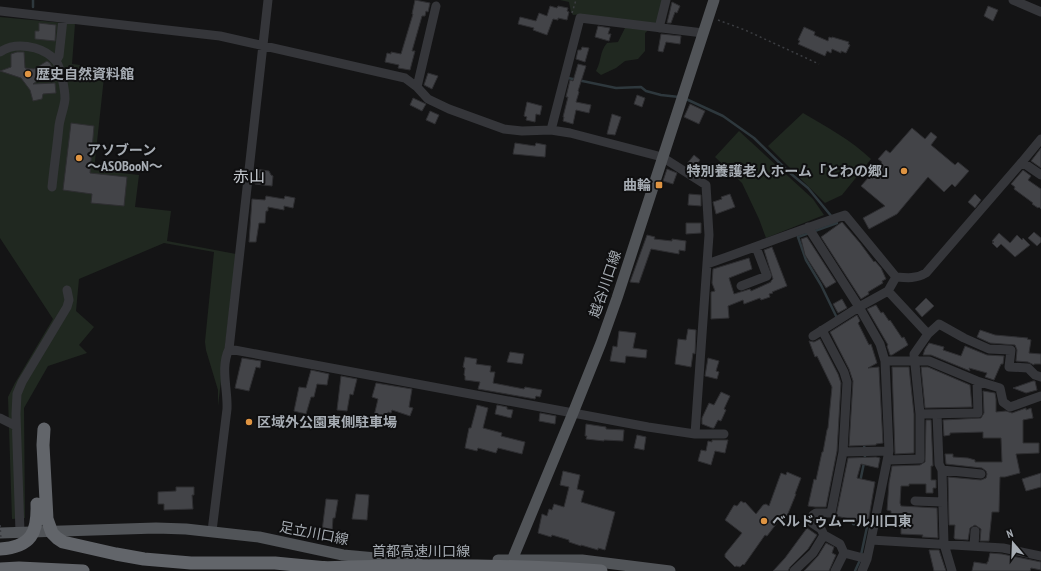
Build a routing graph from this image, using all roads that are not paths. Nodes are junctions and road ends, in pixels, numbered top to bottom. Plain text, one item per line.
1 (268, 0) edge
2 (666, 0) edge
3 (714, 0) edge
4 (1013, 0) edge
5 (436, 6) dead end
6 (0, 11) edge
7 (1041, 12) edge
8 (63, 19) junction
9 (659, 28) junction
10 (703, 33) junction
11 (263, 46) junction
12 (0, 52) edge
13 (56, 61) junction
14 (417, 88) junction
15 (551, 130) junction
16 (1041, 139) edge
17 (662, 157) junction
18 (1022, 162) junction
19 (1041, 175) edge
20 (52, 187) dead end
21 (808, 227) junction
22 (756, 247) junction
23 (707, 264) junction
24 (896, 277) junction
25 (741, 286) dead end
26 (67, 290) dead end
27 (888, 291) junction
28 (859, 306) junction
29 (822, 330) junction
30 (928, 334) junction
31 (813, 336) dead end
32 (229, 349) junction
33 (885, 361) junction
34 (914, 361) junction
35 (1041, 377) edge
36 (977, 381) junction
37 (1041, 396) edge
38 (573, 413) junction
39 (920, 414) junction
40 (936, 414) junction
41 (2, 420) edge
42 (16, 426) junction
43 (695, 434) junction
44 (724, 434) dead end
45 (843, 452) junction
46 (888, 456) junction
47 (942, 470) junction
48 (981, 474) dead end
49 (915, 500) dead end
50 (943, 502) junction
51 (212, 531) junction
52 (975, 531) dead end
53 (20, 532) junction
54 (0, 533) edge
55 (824, 535) junction
56 (871, 540) junction
57 (944, 544) junction
58 (974, 546) junction
59 (0, 549) edge
60 (844, 553) junction
61 (1041, 556) edge
62 (867, 559) junction
63 (512, 560) junction
64 (327, 568) junction
65 (0, 569) edge
66 (83, 571) edge
67 (242, 571) edge
68 (507, 571) edge
69 (601, 571) edge
70 (670, 571) edge
71 (794, 571) edge
72 (835, 571) edge
73 (862, 571) edge
74 (952, 571) edge

1 - 11 street
2 - 9 street
3 - 10 main road, 越谷川口線
4 - 7 street
5 - 14 street
6 - 8 street
8 - 11 street
8 - 13 street
9 - 10 street
9 - 15 street
10 - 17 main road, 越谷川口線
11 - 14 street
11 - 32 street
12 - 13 street
13 - 20 street
14 - 15 street
15 - 17 street
16 - 18 street
17 - 23 street
17 - 38 main road, 越谷川口線
18 - 19 street
18 - 24 street
21 - 22 street
21 - 24 street
21 - 28 street
22 - 23 street
22 - 25 street
23 - 43 street
24 - 27 street
26 - 42 street
27 - 28 street
27 - 30 street
28 - 29 street
28 - 33 street
29 - 31 street
29 - 45 street
30 - 34 street
30 - 35 street
32 - 38 street
32 - 51 street
33 - 34 street
33 - 46 street
34 - 36 street
34 - 39 street
36 - 37 street
36 - 40 street
38 - 43 street
38 - 63 main road, 越谷川口線
39 - 40 street
39 - 46 street
40 - 47 street
41 - 42 street
42 - 53 street
43 - 44 street
45 - 46 street
45 - 55 street
46 - 56 street
47 - 48 street
47 - 50 street
49 - 50 street
50 - 57 street
51 - 53 main road, 足立川口線
51 - 63 main road, 足立川口線
52 - 58 street
53 - 54 main road, 足立川口線
55 - 60 street
55 - 71 street
56 - 57 street
56 - 62 street
57 - 58 street
57 - 74 street
58 - 61 street
59 - 64 highway, bridge
60 - 62 street
60 - 72 street
62 - 73 street
63 - 68 main road, 越谷川口線
63 - 70 main road, 足立川口線
64 - 67 highway, 首都高速川口線, bridge
64 - 69 highway, 首都高速川口線, bridge
65 - 66 highway, bridge

